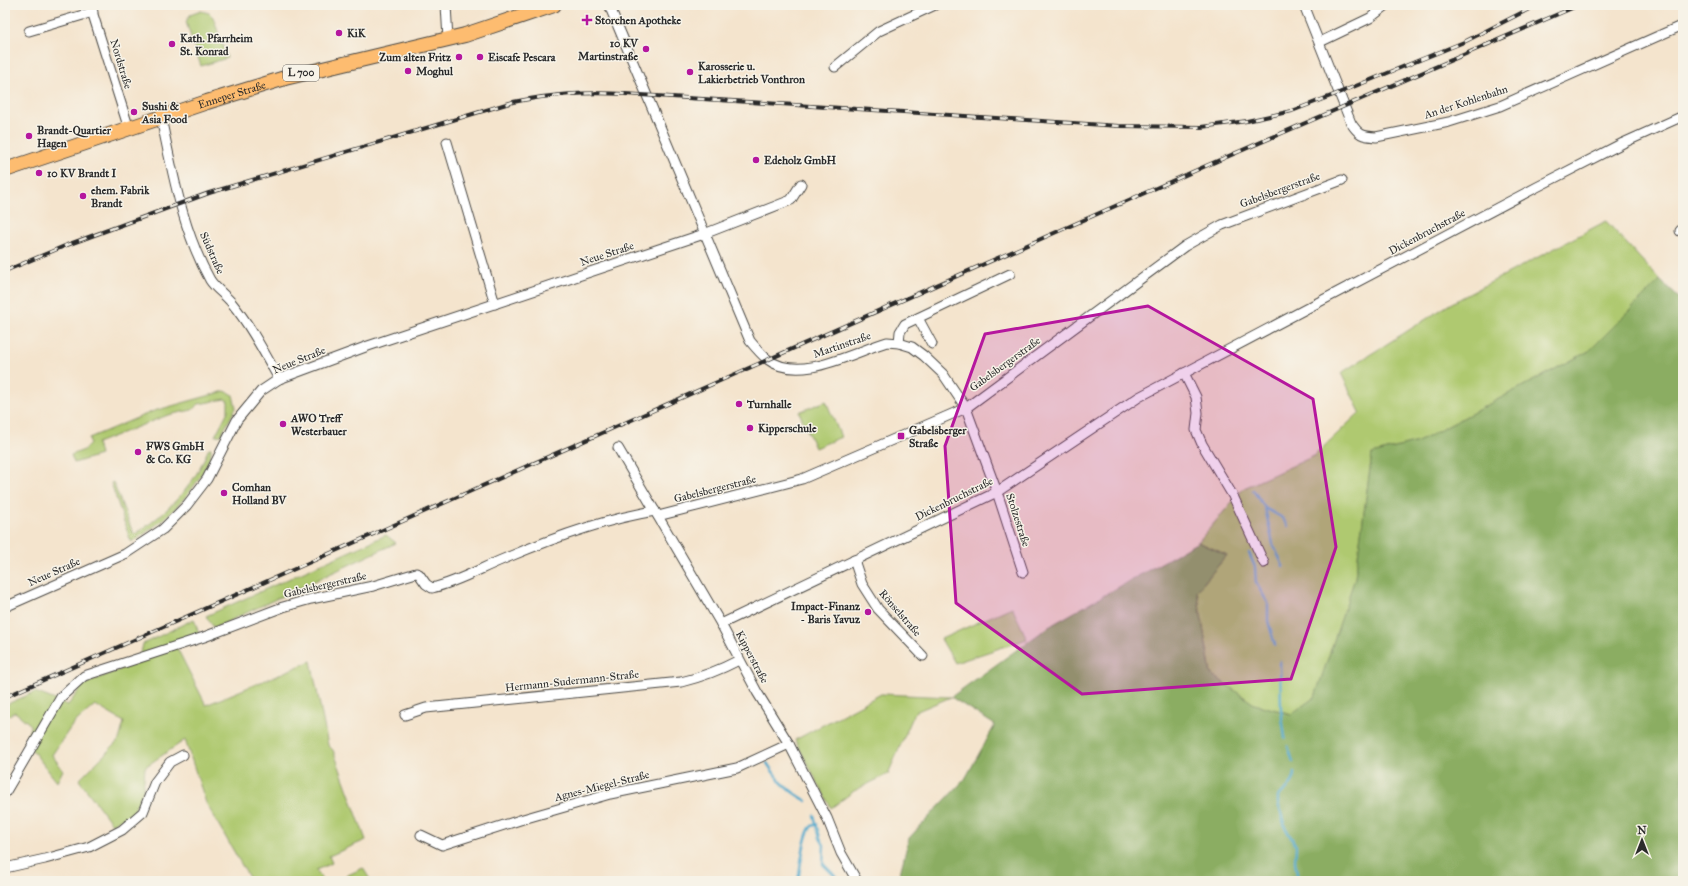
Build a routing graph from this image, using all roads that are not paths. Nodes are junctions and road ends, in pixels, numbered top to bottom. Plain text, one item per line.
1 (446, 5) edge
2 (554, 5) edge
3 (609, 5) edge
4 (935, 5) edge
5 (1304, 5) edge
6 (1386, 5) edge
7 (92, 9) edge
8 (1683, 25) edge
9 (30, 31) dead end
10 (448, 39) junction
11 (1320, 42) junction
12 (834, 67) dead end
13 (1683, 116) edge
14 (160, 118) junction
15 (129, 129) junction
16 (447, 142) dead end
17 (5, 170) edge
18 (1342, 180) dead end
19 (801, 184) dead end
20 (704, 234) junction
21 (1010, 274) dead end
22 (495, 304) junction
23 (918, 318) junction
24 (899, 343) junction
25 (932, 344) dead end
26 (1184, 373) junction
27 (279, 379) junction
28 (966, 408) junction
29 (618, 448) dead end
30 (997, 492) junction
31 (656, 514) junction
32 (854, 560) junction
33 (1264, 564) dead end
34 (1022, 572) dead end
35 (5, 607) edge
36 (721, 624) junction
37 (923, 656) dead end
38 (739, 660) junction
39 (405, 715) dead end
40 (789, 744) junction
41 (184, 755) dead end
42 (5, 793) edge
43 (421, 835) dead end
44 (5, 868) edge
45 (857, 881) edge

1 - 10 street
2 - 10 main road, Enneper Straße / L 700
3 - 20 street, Martinstraße
4 - 12 street
5 - 11 street, An der Kohlenbahn
6 - 11 street
7 - 9 street
7 - 15 street, Nordstraße
8 - 11 street, An der Kohlenbahn
10 - 14 main road, Enneper Straße / L 700
13 - 26 street, Dickenbruchstraße
14 - 15 main road, Enneper Straße / L 700
14 - 27 street, Südstraße
15 - 17 main road, Enneper Straße / L 700
16 - 22 street
18 - 28 street, Gabelsbergerstraße
19 - 20 street
20 - 22 street, Neue Straße
20 - 24 street, Martinstraße
21 - 23 street
22 - 27 street, Neue Straße
23 - 24 street
23 - 25 street
24 - 28 street, Martinstraße
26 - 30 street, Dickenbruchstraße
26 - 33 street
27 - 35 street, Neue Straße
28 - 30 street, Stolzestraße
28 - 31 street, Gabelsbergerstraße
29 - 31 street, Kipperstraße
30 - 32 street, Dickenbruchstraße
30 - 34 street, Stolzestraße
31 - 36 street, Kipperstraße
31 - 42 street, Gabelsbergerstraße
32 - 36 street, Dickenbruchstraße
32 - 37 street, Rönselstraße
36 - 38 street, Kipperstraße
38 - 39 street, Hermann-Sudermann-Straße
38 - 40 street, Kipperstraße
40 - 43 street, Agnes-Miegel-Straße
40 - 45 street, Kipperstraße
41 - 44 street

